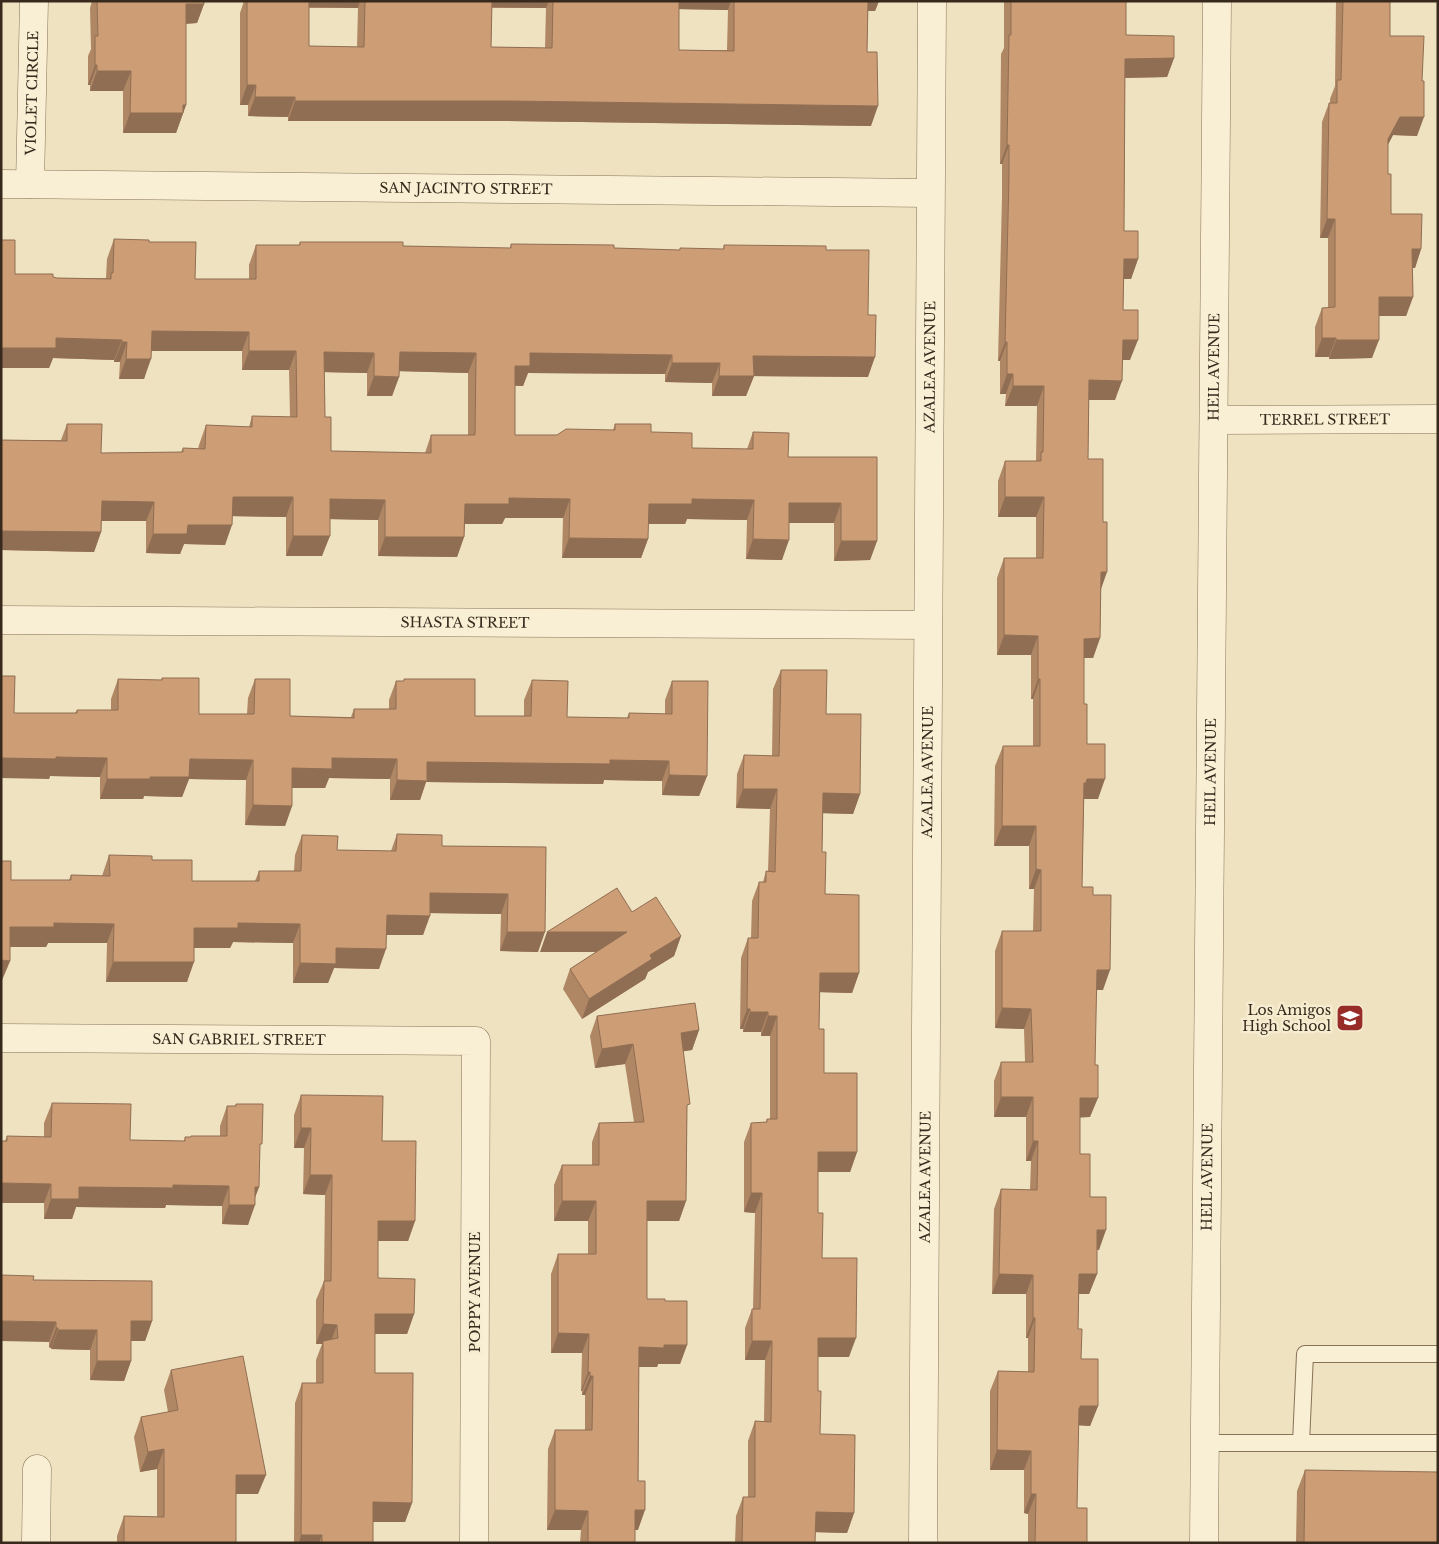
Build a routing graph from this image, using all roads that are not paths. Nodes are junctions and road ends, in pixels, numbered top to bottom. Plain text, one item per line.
1 (34, 1) edge
2 (932, 1) edge
3 (1217, 1) edge
4 (1, 184) edge
5 (30, 184) junction
6 (930, 193) junction
7 (1438, 419) edge
8 (1214, 420) junction
9 (1, 620) edge
10 (928, 625) junction
11 (1, 1038) edge
12 (476, 1041) joint
13 (1438, 1354) edge
14 (1205, 1443) junction
15 (1301, 1443) junction
16 (1438, 1443) edge
17 (37, 1469) dead end
18 (36, 1543) edge
19 (474, 1543) edge
20 (923, 1543) edge
21 (1204, 1543) edge

1 - 5 street, VIOLET CIRCLE
2 - 6 street, AZALEA AVENUE
3 - 8 street, HEIL AVENUE
4 - 5 street, SAN JACINTO STREET
5 - 6 street, SAN JACINTO STREET
6 - 10 street, AZALEA AVENUE
7 - 8 street, TERREL STREET
8 - 14 street, HEIL AVENUE
9 - 10 street, SHASTA STREET
10 - 20 street, AZALEA AVENUE
11 - 12 street, SAN GABRIEL STREET
12 - 19 street, POPPY AVENUE
13 - 15 lane
14 - 15 lane
14 - 21 street, HEIL AVENUE
15 - 16 lane
17 - 18 street

